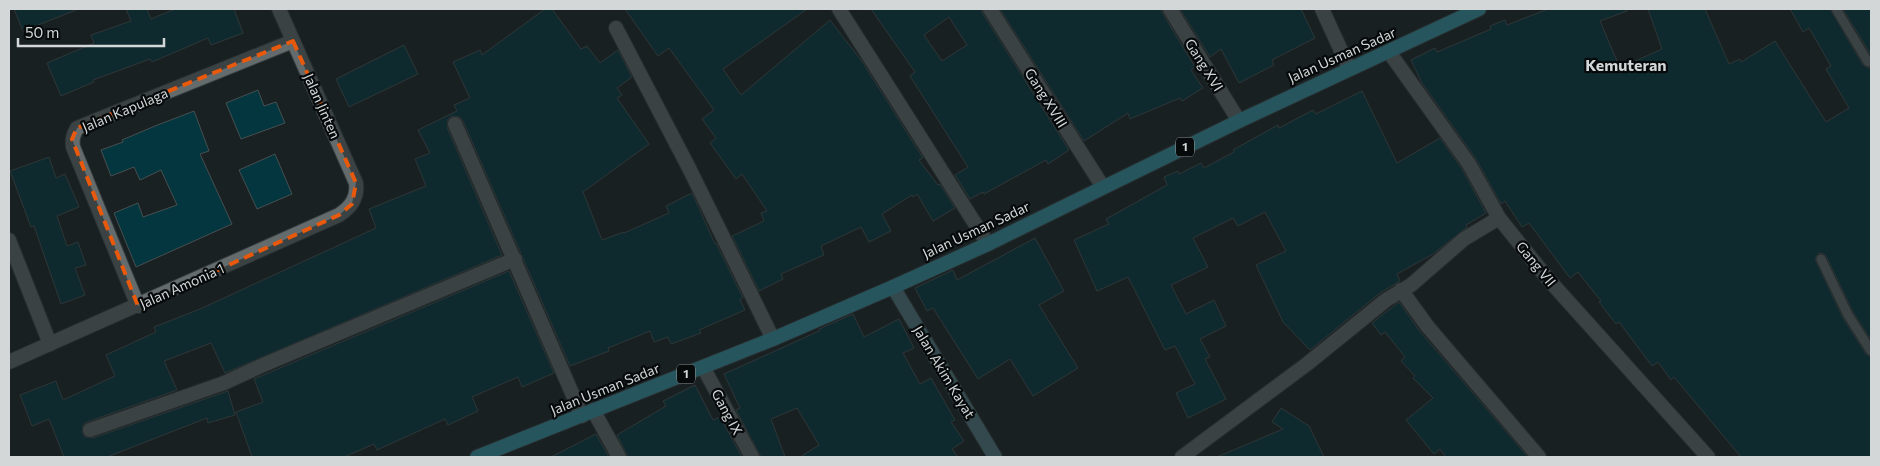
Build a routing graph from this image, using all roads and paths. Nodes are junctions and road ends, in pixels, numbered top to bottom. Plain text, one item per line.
1 (279, 9) edge
2 (839, 9) edge
3 (990, 9) edge
4 (1170, 9) edge
5 (1322, 9) edge
6 (1478, 9) edge
7 (1836, 9) edge
8 (1455, 14) edge
9 (616, 28) dead end
10 (294, 42) junction
11 (1389, 52) junction
12 (1868, 62) dead end
13 (1349, 68) junction
14 (1239, 121) junction
15 (455, 124) dead end
16 (1103, 187) junction
17 (352, 204) joint
18 (1499, 218) junction
19 (9, 240) edge
20 (988, 244) junction
21 (514, 259) junction
22 (1821, 259) dead end
23 (893, 287) junction
24 (1401, 290) junction
25 (138, 306) junction
26 (773, 339) junction
27 (50, 344) junction
28 (1871, 351) edge
29 (9, 362) edge
30 (703, 367) junction
31 (587, 413) junction
32 (90, 430) dead end
33 (477, 457) edge
34 (619, 457) edge
35 (752, 457) edge
36 (995, 457) edge
37 (1182, 457) edge
38 (1539, 457) edge
39 (1708, 457) edge

1 - 10 street, Jalan Jinten
2 - 20 street
3 - 16 street, Gang XVIII
4 - 14 street, Gang XVI
5 - 13 street
6 - 8 highway, Jalan Usman Sadar / 1
7 - 12 lane
8 - 11 highway, Jalan Usman Sadar / 1
9 - 26 street
10 - 17 street, Jalan Jinten
10 - 25 street, Jalan Kapulaga
11 - 13 highway, Jalan Usman Sadar / 1
11 - 18 street, Gang VII
13 - 14 highway, Jalan Usman Sadar / 1
14 - 16 highway, Jalan Usman Sadar / 1
15 - 21 street
16 - 20 highway, Jalan Usman Sadar / 1
17 - 25 street, Jalan Amonia 1
18 - 24 street
18 - 39 street, Gang VII
19 - 27 street
20 - 23 highway, Jalan Usman Sadar / 1
21 - 31 street
21 - 32 street
22 - 28 lane
23 - 26 highway, Jalan Usman Sadar / 1
23 - 36 main road, Jalan Akim Kayat
24 - 37 street
24 - 38 street
25 - 27 street, Jalan Amonia 1
26 - 30 highway, Jalan Usman Sadar / 1
27 - 29 street, Jalan Amonia 1
30 - 31 highway, Jalan Usman Sadar / 1
30 - 35 street, Gang IX
31 - 33 highway, Jalan Usman Sadar / 1
31 - 34 street

